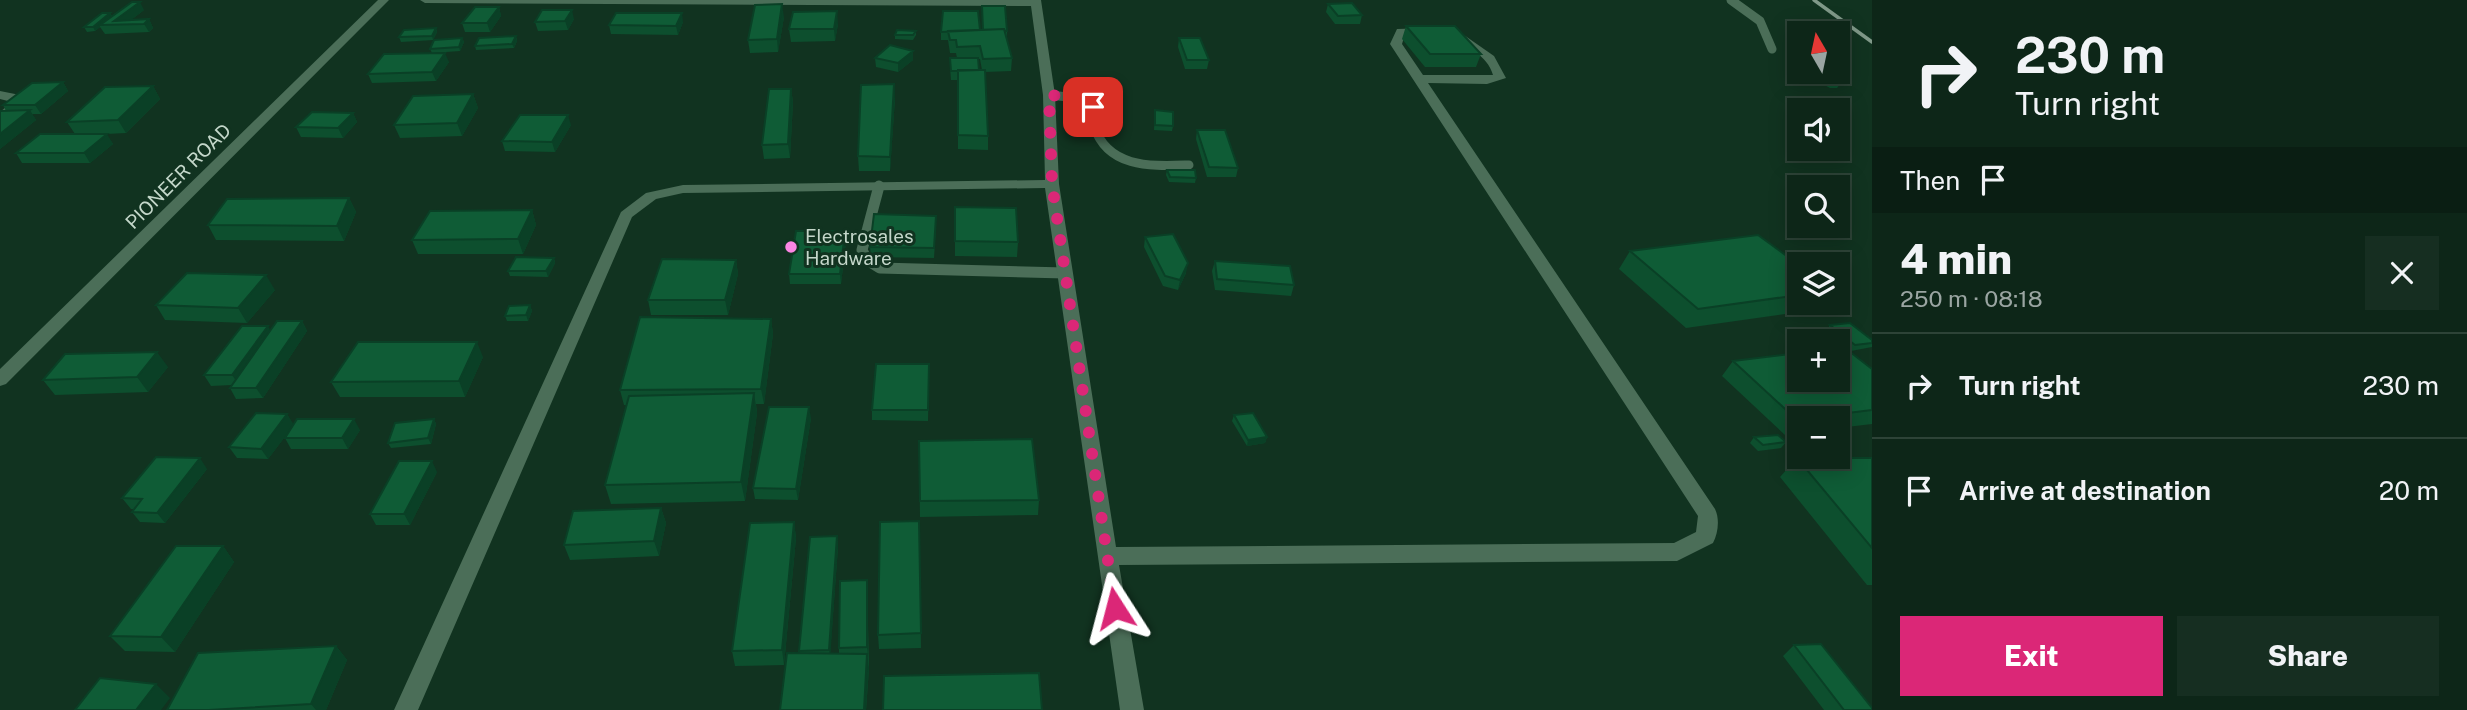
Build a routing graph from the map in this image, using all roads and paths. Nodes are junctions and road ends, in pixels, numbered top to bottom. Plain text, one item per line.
1 (384, 0) edge
2 (425, 0) edge
3 (1731, 0) edge
4 (1036, 1) edge
5 (1772, 49) dead end
6 (1420, 79) junction
7 (0, 95) edge
8 (1049, 95) junction
9 (0, 118) edge
10 (1189, 165) dead end
11 (1052, 184) junction
12 (879, 186) junction
13 (1065, 273) junction
14 (0, 380) edge
15 (1107, 556) junction
16 (405, 710) edge
17 (1132, 710) edge

1 - 14 street, PIONEER ROAD
2 - 4 street
3 - 5 lane
4 - 8 street
6 - 6 street
6 - 15 street
7 - 9 street
8 - 10 lane
8 - 11 street
11 - 12 street
11 - 13 street
12 - 13 lane
12 - 16 street
13 - 15 street
15 - 17 street

